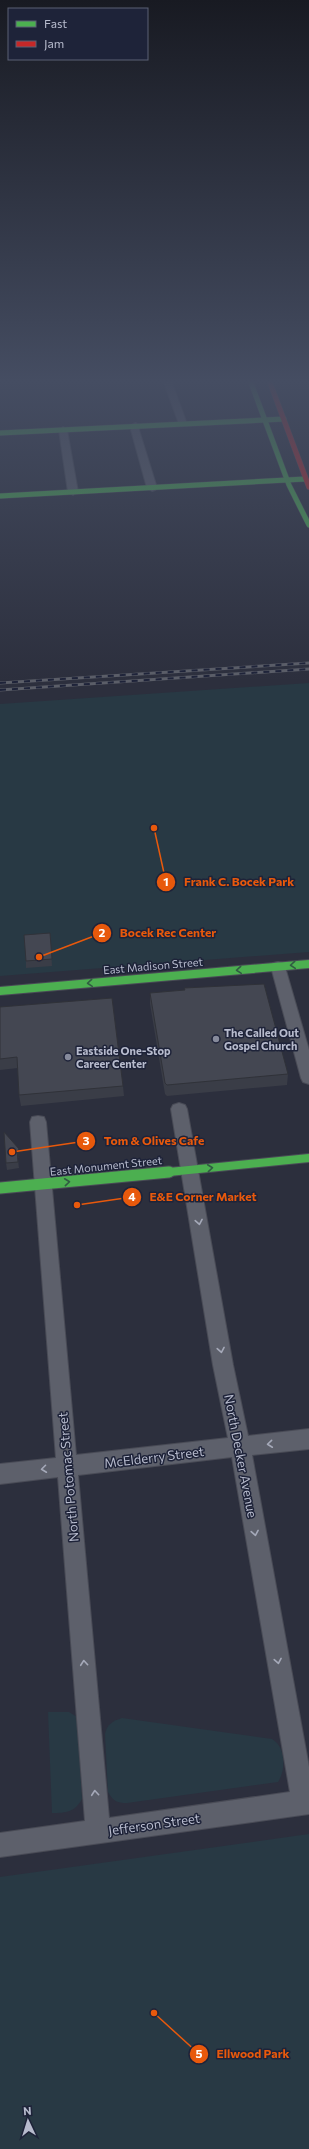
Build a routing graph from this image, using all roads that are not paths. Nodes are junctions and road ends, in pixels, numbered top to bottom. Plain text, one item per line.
1 (71, 480) edge
2 (150, 480) edge
3 (282, 480) edge
4 (287, 480) edge
5 (293, 480) edge
6 (308, 481) edge
7 (152, 488) junction
8 (73, 492) junction
9 (0, 496) edge
10 (309, 525) edge
11 (309, 964) edge
12 (278, 967) junction
13 (0, 991) edge
14 (309, 1078) edge
15 (180, 1109) dead end
16 (38, 1122) dead end
17 (309, 1158) edge
18 (190, 1170) junction
19 (44, 1184) junction
20 (0, 1188) edge
21 (309, 1439) edge
22 (240, 1447) junction
23 (67, 1467) junction
24 (0, 1474) edge
25 (307, 1803) edge
26 (98, 1832) junction
27 (0, 1845) edge

1 - 8 street
2 - 7 street
3 - 7 main road
4 - 10 main road
5 - 6 main road
7 - 8 main road
8 - 9 main road
11 -> 12 main road, East Madison Street
12 -> 13 main road, East Madison Street
12 - 14 street
15 - 18 street, North Decker Avenue
16 - 19 street, North Potomac Street
18 -> 17 main road, East Monument Street
19 -> 18 main road, East Monument Street
18 -> 22 street, North Decker Avenue
19 - 20 main road, East Monument Street
19 - 23 street, North Potomac Street
21 -> 22 street, McElderry Street
22 - 23 street, McElderry Street
22 -> 25 street, North Decker Avenue
23 -> 24 street, McElderry Street
26 -> 23 street, North Potomac Street
25 - 26 street, Jefferson Street
26 - 27 street, Jefferson Street

